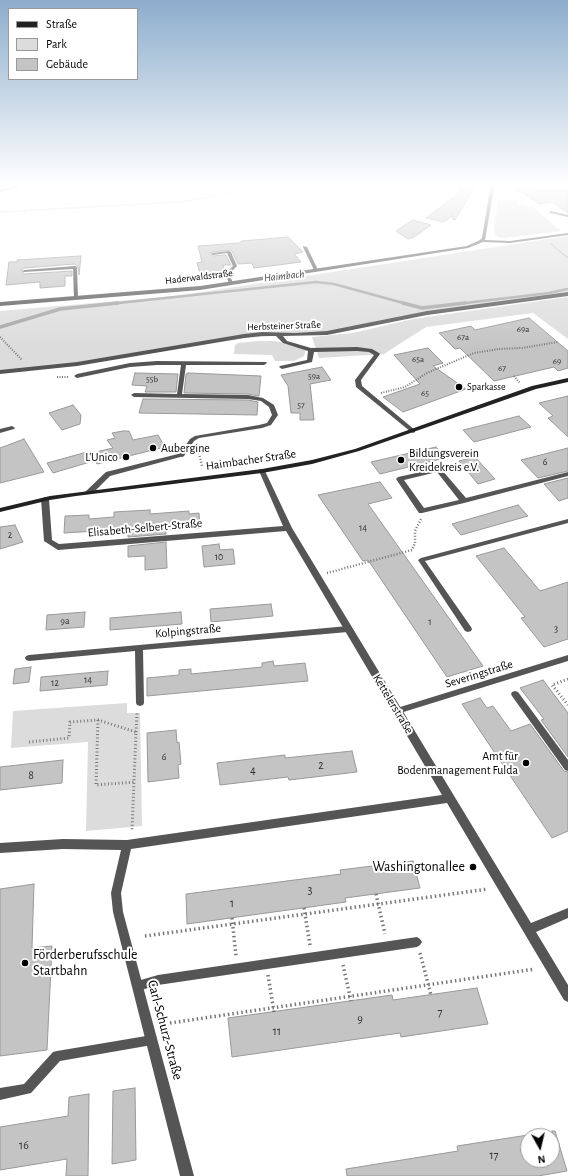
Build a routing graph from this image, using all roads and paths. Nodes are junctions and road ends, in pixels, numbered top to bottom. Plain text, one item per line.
1 (484, 238) edge
2 (542, 238) joint
3 (482, 241) junction
4 (305, 247) dead end
5 (213, 254) dead end
6 (568, 258) edge
7 (316, 270) junction
8 (24, 271) dead end
9 (232, 283) junction
10 (568, 294) edge
11 (76, 298) junction
12 (0, 304) edge
13 (278, 334) junction
14 (0, 337) edge
15 (558, 342) dead end
16 (311, 350) junction
17 (184, 362) junction
18 (264, 363) dead end
19 (282, 367) dead end
20 (32, 370) junction
21 (0, 372) edge
22 (77, 376) dead end
23 (514, 376) dead end
24 (568, 380) edge
25 (521, 384) dead end
26 (134, 395) dead end
27 (179, 396) junction
28 (374, 398) junction
29 (12, 428) dead end
30 (0, 431) edge
31 (413, 431) junction
32 (198, 449) dead end
33 (182, 455) joint
34 (202, 466) dead end
35 (262, 471) junction
36 (568, 474) edge
37 (89, 492) junction
38 (45, 499) junction
39 (464, 501) junction
40 (0, 510) edge
41 (422, 511) junction
42 (568, 521) edge
43 (288, 528) junction
44 (325, 574) dead end
45 (348, 629) junction
46 (468, 629) dead end
47 (139, 648) junction
48 (30, 658) dead end
49 (568, 658) edge
50 (568, 680) edge
51 (515, 694) dead end
52 (140, 703) dead end
53 (568, 705) edge
54 (397, 711) junction
55 (137, 713) dead end
56 (98, 720) junction
57 (136, 732) junction
58 (52, 740) junction
59 (29, 742) dead end
60 (52, 745) dead end
61 (568, 767) edge
62 (135, 782) junction
63 (449, 798) junction
64 (132, 830) dead end
65 (127, 845) junction
66 (0, 848) edge
67 (488, 889) dead end
68 (376, 894) dead end
69 (378, 903) junction
70 (304, 908) dead end
71 (568, 913) edge
72 (305, 914) junction
73 (232, 918) dead end
74 (233, 923) junction
75 (528, 930) junction
76 (145, 936) dead end
77 (417, 942) joint
78 (388, 946) junction
79 (340, 954) junction
80 (312, 958) junction
81 (266, 964) junction
82 (237, 968) junction
83 (535, 969) dead end
84 (428, 985) junction
85 (138, 986) junction
86 (431, 995) dead end
87 (568, 996) edge
88 (350, 999) junction
89 (274, 1010) junction
90 (170, 1023) dead end
91 (152, 1040) junction
92 (0, 1094) edge
93 (187, 1176) edge

1 - 3 street
2 - 3 street
2 - 6 path
3 - 7 street, Haderwaldstraße
4 - 7 lane
5 - 9 lane
7 - 9 street, Haderwaldstraße
8 - 11 lane
9 - 11 street, Haderwaldstraße
10 - 13 street, Herbsteiner Straße
11 - 12 street, Haderwaldstraße
13 - 16 street
13 - 20 street, Herbsteiner Straße
14 - 20 path
15 - 28 path
16 - 19 street
16 - 28 street
17 - 18 lane
17 - 22 lane
17 - 27 lane
20 - 21 street, Herbsteiner Straße
23 - 25 path
24 - 31 main road, Haimbacher Straße
26 - 27 lane
27 - 33 lane
28 - 31 street
29 - 30 street
31 - 35 main road, Haimbacher Straße
32 - 34 path
33 - 37 street
35 - 37 main road, Haimbacher Straße
35 - 43 street, Kettelerstraße
36 - 39 street
37 - 38 main road, Haimbacher Straße
38 - 40 main road, Haimbacher Straße
38 - 43 street, Elisabeth-Selbert-Straße
39 - 41 street
39 - 41 street
41 - 44 path
42 - 46 lane
43 - 45 street, Kettelerstraße
45 - 47 lane, Kolpingstraße
45 - 54 street, Kettelerstraße
47 - 48 lane, Kolpingstraße
47 - 52 lane
49 - 54 lane, Severingstraße
50 - 53 path
51 - 61 lane
54 - 63 street, Kettelerstraße
55 - 57 path
56 - 57 path
56 - 58 path
56 - 62 path
57 - 62 path
58 - 59 path
58 - 60 path
62 - 64 path
63 - 65 street
63 - 75 street, Kettelerstraße
65 - 66 street
65 - 85 street, Carl-Schurz-Straße
67 - 69 path
68 - 69 path
69 - 72 path
69 - 78 path
70 - 72 path
71 - 75 street
72 - 74 path
72 - 80 path
73 - 74 path
74 - 76 path
74 - 82 path
75 - 87 street, Kettelerstraße
77 - 78 lane
77 - 84 path
78 - 79 lane
79 - 80 lane
79 - 88 path
80 - 81 lane
81 - 82 lane
81 - 89 path
82 - 85 lane
83 - 84 path
84 - 86 path
84 - 88 path
85 - 91 street, Carl-Schurz-Straße
88 - 89 path
89 - 90 path
91 - 92 lane
91 - 93 street, Carl-Schurz-Straße

